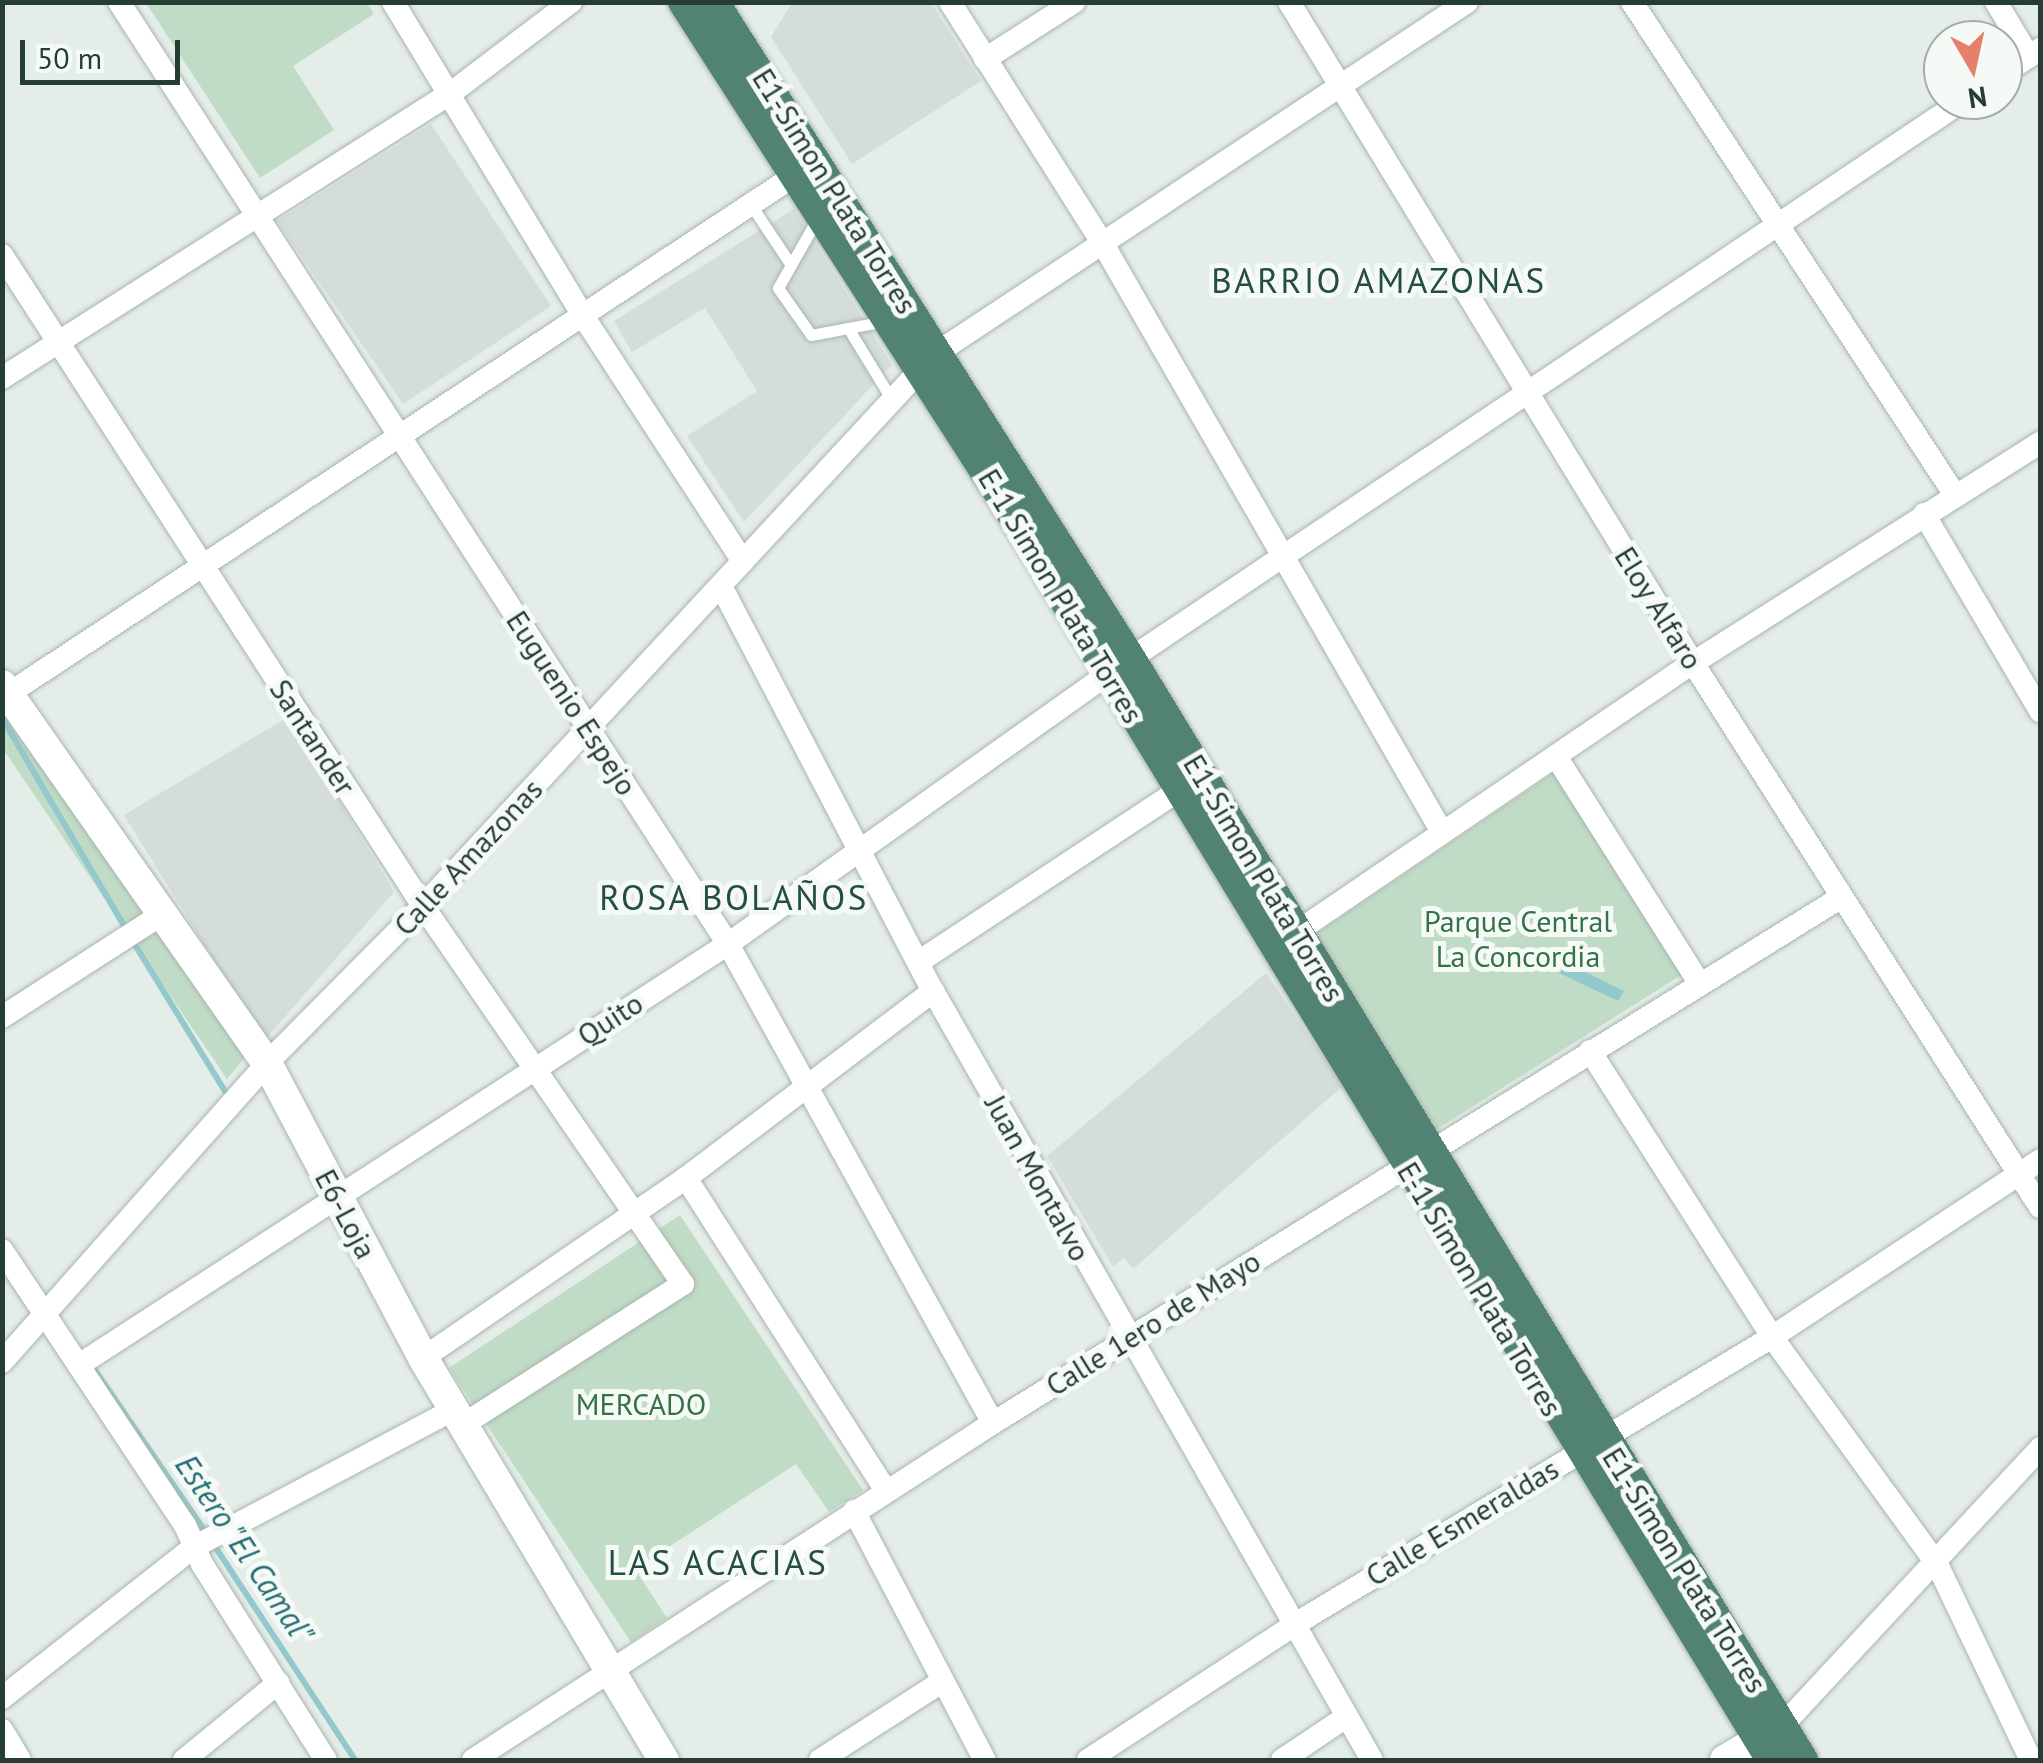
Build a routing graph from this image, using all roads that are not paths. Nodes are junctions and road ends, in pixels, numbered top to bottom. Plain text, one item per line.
1 (119, 2) edge
2 (393, 2) edge
3 (571, 2) edge
4 (683, 2) edge
5 (714, 2) edge
6 (950, 2) edge
7 (1074, 2) edge
8 (1288, 2) edge
9 (1467, 2) edge
10 (1632, 2) edge
11 (1996, 2) edge
12 (2035, 53) edge
13 (986, 59) junction
14 (1336, 88) junction
15 (451, 93) junction
16 (1934, 120) edge
17 (806, 168) junction
18 (751, 205) junction
19 (256, 214) junction
20 (819, 215) junction
21 (1778, 224) junction
22 (1103, 244) junction
23 (2, 256) edge
24 (791, 266) junction
25 (584, 316) junction
26 (887, 320) junction
27 (848, 328) junction
28 (57, 342) junction
29 (927, 362) junction
30 (2, 378) edge
31 (1527, 395) junction
32 (892, 400) junction
33 (396, 438) junction
34 (2040, 443) edge
35 (1955, 495) junction
36 (1924, 514) junction
37 (1283, 558) junction
38 (743, 561) junction
39 (202, 569) junction
40 (721, 586) junction
41 (1693, 663) junction
42 (1120, 666) junction
43 (2031, 674) edge
44 (5, 692) edge
45 (2040, 711) edge
46 (590, 728) junction
47 (1557, 758) junction
48 (1179, 790) junction
49 (1442, 832) junction
50 (861, 850) junction
51 (1840, 898) junction
52 (423, 906) junction
53 (164, 913) junction
54 (1298, 931) junction
55 (728, 944) junction
56 (920, 961) junction
57 (1700, 984) junction
58 (934, 991) junction
59 (2, 1016) edge
60 (1590, 1052) junction
61 (267, 1063) junction
62 (538, 1066) junction
63 (803, 1090) junction
64 (1416, 1158) junction
65 (2040, 1160) edge
66 (2018, 1174) junction
67 (686, 1178) junction
68 (337, 1197) junction
69 (2040, 1207) edge
70 (632, 1212) junction
71 (2, 1250) edge
72 (44, 1313) junction
73 (1772, 1337) junction
74 (1128, 1339) junction
75 (423, 1358) junction
76 (2, 1362) edge
77 (79, 1365) junction
78 (461, 1415) junction
79 (993, 1423) junction
80 (1590, 1444) junction
81 (2040, 1448) edge
82 (886, 1491) junction
83 (854, 1511) junction
84 (194, 1547) junction
85 (1937, 1564) junction
86 (1292, 1628) junction
87 (610, 1670) junction
88 (943, 1681) junction
89 (278, 1682) junction
90 (2, 1698) edge
91 (1346, 1717) junction
92 (2, 1730) edge
93 (1770, 1742) edge
94 (20, 1760) edge
95 (184, 1760) edge
96 (326, 1760) edge
97 (473, 1760) edge
98 (664, 1760) edge
99 (820, 1760) edge
100 (985, 1760) edge
101 (1088, 1760) edge
102 (1282, 1760) edge
103 (1372, 1760) edge
104 (1725, 1760) edge
105 (1802, 1760) edge
106 (2031, 1760) edge

1 - 19 street, Euguenio Espejo
2 - 15 street
3 - 15 street
4 - 17 highway
5 - 17 highway, E1-Simon Plata Torres
6 - 13 street
7 - 13 street
8 - 14 street, Eloy Alfaro
9 - 14 street, Calle Amazonas
10 - 21 street
11 - 12 street
13 - 22 street
14 - 22 street, Calle Amazonas
14 - 31 street, Eloy Alfaro
15 - 19 street
15 - 25 street
16 - 21 street, Quito
17 - 18 street
17 - 20 highway
17 - 29 highway, E1-Simon Plata Torres
18 - 24 lane
18 - 25 street
19 - 28 street
19 - 33 street, Euguenio Espejo
20 - 24 lane
20 - 26 highway
21 - 31 street, Quito
21 - 35 street
22 - 29 street, Calle Amazonas
22 - 37 street
23 - 28 street, Santander
24 - 27 lane
25 - 33 street
25 - 38 street
26 - 27 lane
26 - 29 highway
27 - 32 lane
28 - 30 street
28 - 39 street, Santander
29 - 32 street, Calle Amazonas
29 - 42 highway, E1-Simon Plata Torres
31 - 37 street, Quito
31 - 41 street, Eloy Alfaro
32 - 38 street, Calle Amazonas
33 - 39 street
33 - 46 street, Euguenio Espejo
34 - 35 street
35 - 36 street
36 - 41 street
36 - 43 street
37 - 42 street, Quito
37 - 49 street
38 - 40 street, Calle Amazonas
39 - 44 street
39 - 52 street, Santander
40 - 46 street, Calle Amazonas
40 - 50 street, Juan Montalvo
41 - 47 street
41 - 51 street, Eloy Alfaro
42 - 48 highway, E-1 Simon Plata Torres
42 - 50 street, Quito
42 - 54 highway, E1-Simon Plata Torres
43 - 45 street
44 - 53 main road, E6-Loja
46 - 52 street, Calle Amazonas
46 - 55 street, Euguenio Espejo
47 - 49 street
47 - 57 street
48 - 56 street
48 - 64 highway, E-1 Simon Plata Torres
49 - 54 street
50 - 55 street, Quito
50 - 56 street, Juan Montalvo
51 - 57 street, Calle 1ero de Mayo
51 - 66 street, Eloy Alfaro
52 - 61 street, Calle Amazonas
52 - 62 street, Santander
53 - 59 street
53 - 61 main road, E6-Loja
54 - 64 highway, E1-Simon Plata Torres
55 - 62 street, Quito
55 - 63 street, Euguenio Espejo
56 - 58 street, Juan Montalvo
57 - 60 street, Calle 1ero de Mayo
58 - 63 street
58 - 74 street, Juan Montalvo
60 - 64 street, Calle 1ero de Mayo
60 - 73 street
61 - 68 main road, E6-Loja
61 - 72 street, Calle Amazonas
62 - 68 street, Quito
62 - 70 street, Santander
63 - 67 street
63 - 79 street, Euguenio Espejo
64 - 74 street, Calle 1ero de Mayo
64 - 80 highway, E1-Simon Plata Torres
65 - 66 street, Calle Esmeraldas
66 - 69 street, Eloy Alfaro
66 - 73 street, Calle Esmeraldas
67 - 70 street
67 - 82 street
68 - 75 main road, E6-Loja
68 - 77 street, Quito
70 - 75 street
70 - 78 street, Santander
71 - 72 street
72 - 76 street, Calle Amazonas
72 - 77 street
73 - 80 street, Calle Esmeraldas
73 - 85 street
74 - 79 street, Calle 1ero de Mayo
74 - 86 street, Juan Montalvo
75 - 78 main road, E6-Loja
77 - 84 street
78 - 84 street
78 - 87 main road, E6-Loja
79 - 82 street, Calle 1ero de Mayo
80 - 86 street, Calle Esmeraldas
80 - 93 highway, E1-Simon Plata Torres
81 - 85 street
82 - 83 street, Calle 1ero de Mayo
83 - 87 street, Calle 1ero de Mayo
83 - 88 street
84 - 89 street
84 - 90 street
85 - 93 street
85 - 106 street
86 - 91 street, Juan Montalvo
86 - 101 street, Calle Esmeraldas
87 - 97 street, Calle 1ero de Mayo
87 - 98 main road, E6-Loja
88 - 99 street
88 - 100 street
89 - 95 street
89 - 96 street
91 - 102 street
91 - 103 street, Juan Montalvo
92 - 94 street
93 - 104 main road
93 - 105 highway, E1-Simon Plata Torres

